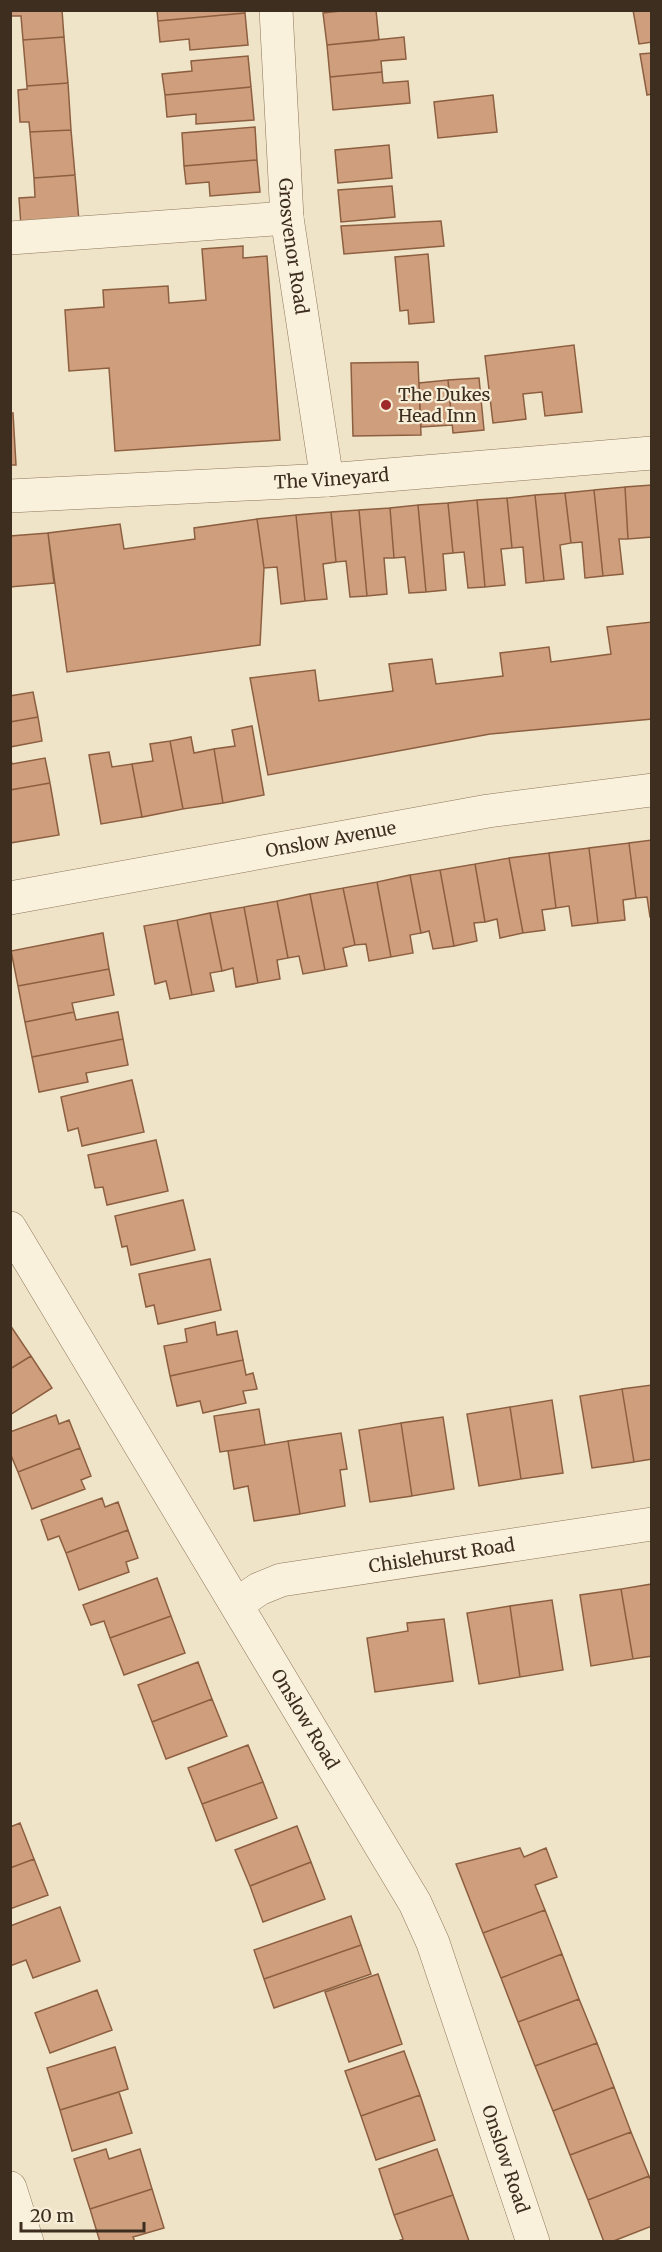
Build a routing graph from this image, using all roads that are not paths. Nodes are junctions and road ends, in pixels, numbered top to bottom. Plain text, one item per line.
1 (276, 10) edge
2 (288, 218) junction
3 (10, 238) edge
4 (651, 453) edge
5 (327, 480) junction
6 (10, 496) edge
7 (651, 790) edge
8 (10, 898) edge
9 (14, 1241) edge
10 (651, 1524) edge
11 (237, 1604) junction
12 (10, 2188) edge
13 (27, 2241) edge
14 (533, 2241) edge

1 - 2 street, Grosvenor Road
2 - 3 street
2 - 5 street, Grosvenor Road
4 - 5 street, The Vineyard
5 - 6 street, The Vineyard
7 - 8 street, Onslow Avenue
9 - 11 street, Onslow Road
10 - 11 street, Chislehurst Road
11 - 14 street, Onslow Road
12 - 13 street

